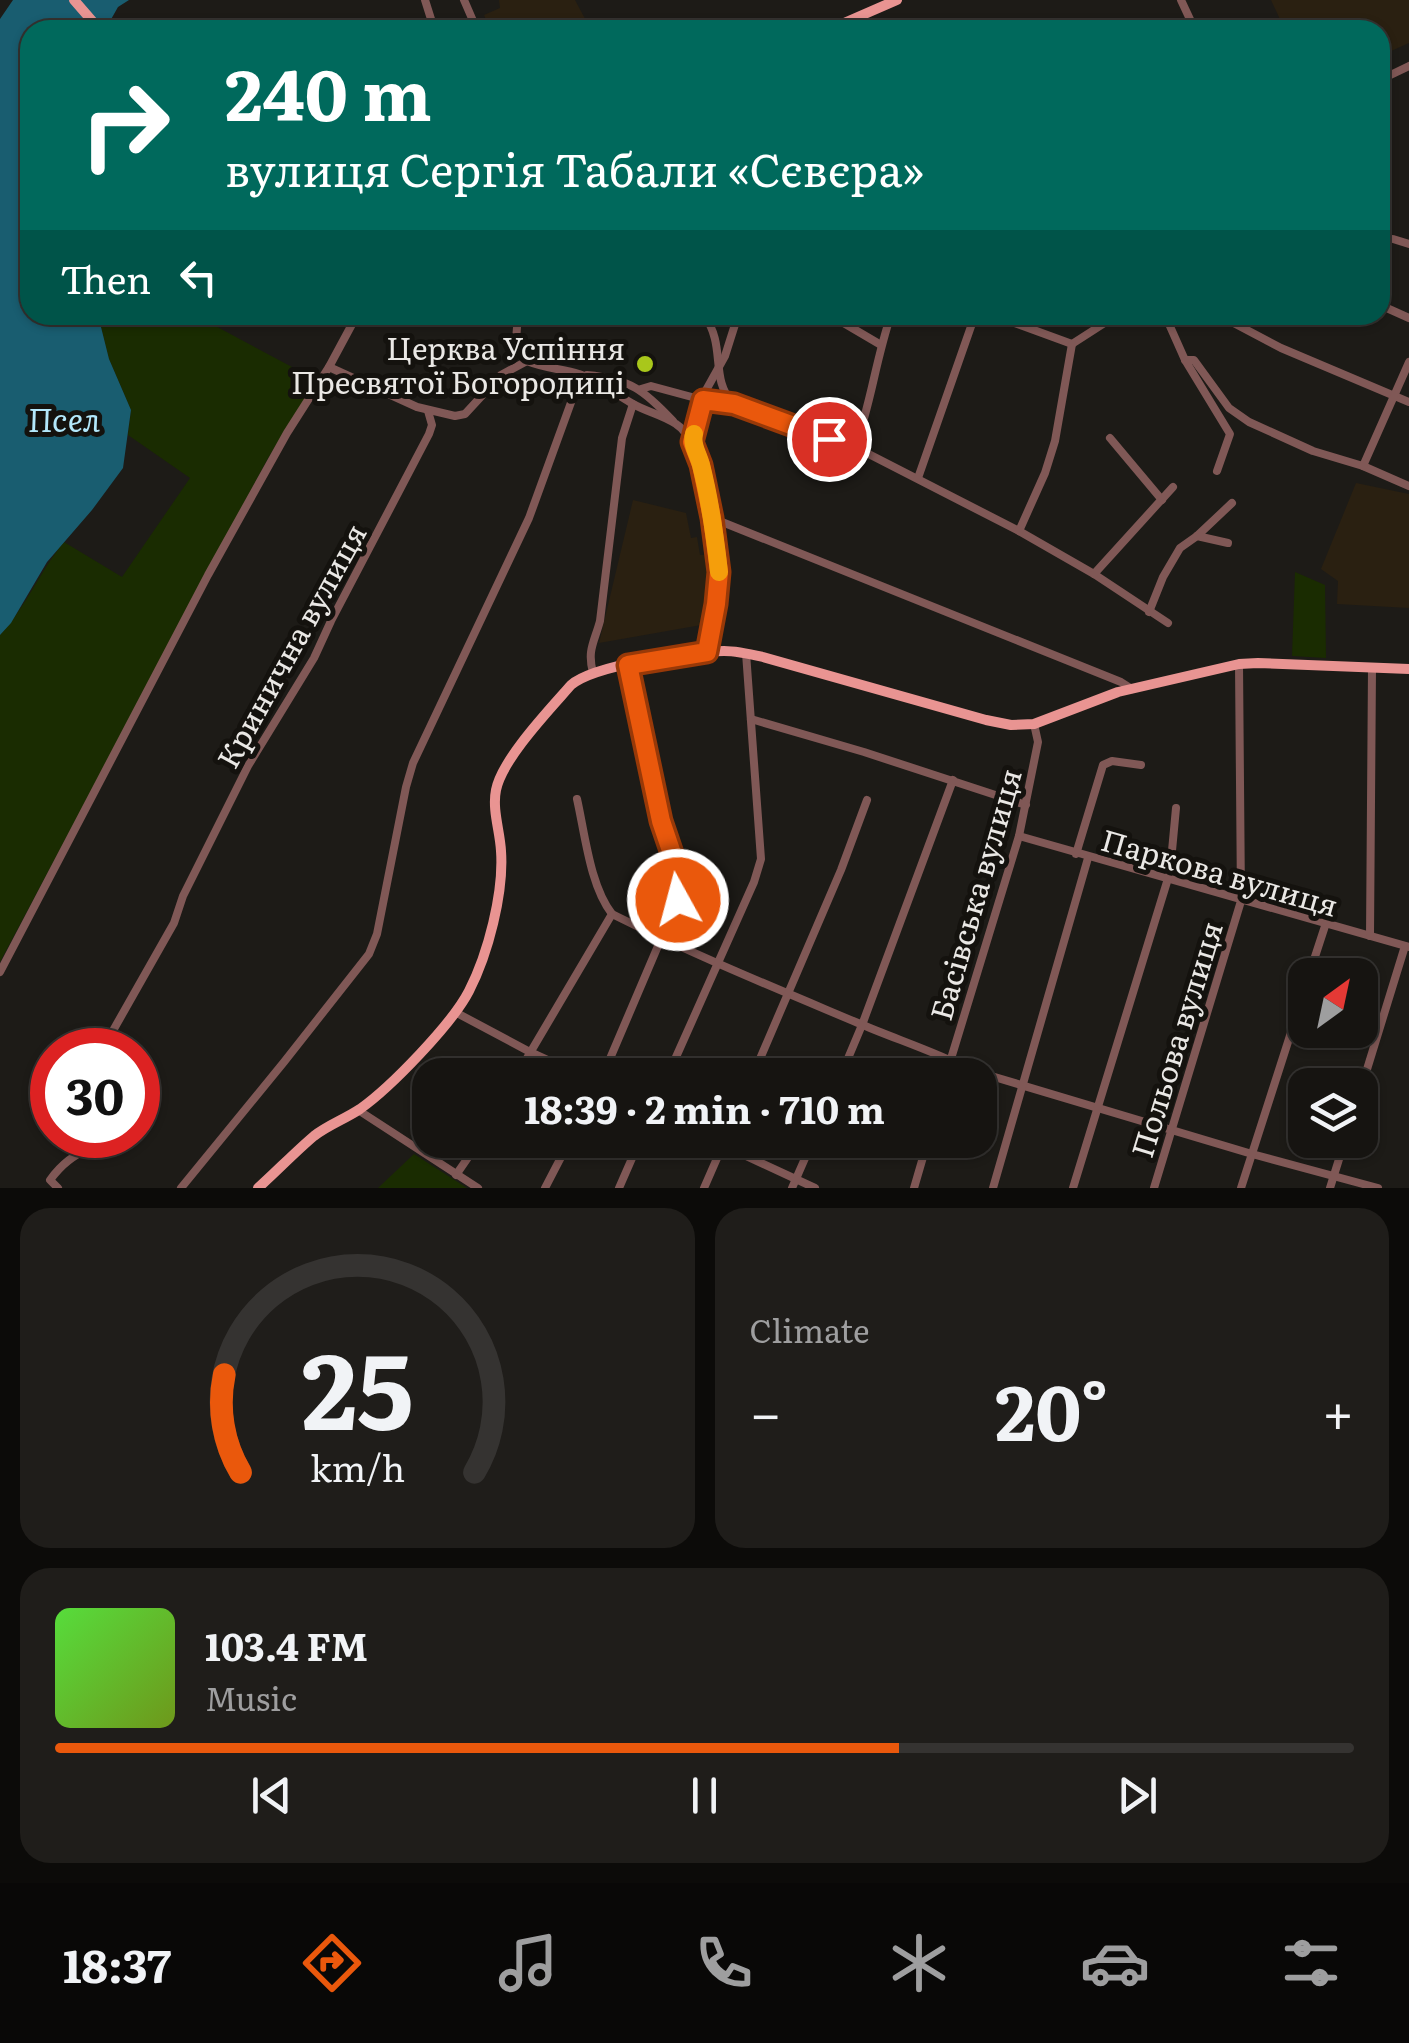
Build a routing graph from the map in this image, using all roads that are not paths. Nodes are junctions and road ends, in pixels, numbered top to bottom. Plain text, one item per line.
1 (74, 0) edge
2 (897, 0) edge
3 (91, 20) edge
4 (851, 20) edge
5 (1393, 238) dead end
6 (1409, 244) edge
7 (351, 325) edge
8 (517, 325) edge
9 (712, 325) edge
10 (735, 325) edge
11 (848, 325) edge
12 (888, 325) edge
13 (972, 325) edge
14 (1020, 325) edge
15 (1101, 325) edge
16 (1170, 325) edge
17 (1237, 325) edge
18 (881, 344) junction
19 (1072, 344) junction
20 (528, 360) junction
21 (1186, 360) junction
22 (1409, 362) edge
23 (329, 366) junction
24 (719, 368) junction
25 (581, 375) junction
26 (640, 389) junction
27 (1394, 396) junction
28 (703, 400) junction
29 (1409, 402) edge
30 (633, 404) junction
31 (734, 404) junction
32 (428, 411) junction
33 (676, 424) junction
34 (1110, 438) dead end
35 (692, 442) junction
36 (856, 448) junction
37 (1364, 466) junction
38 (1218, 471) dead end
39 (918, 478) junction
40 (1409, 486) edge
41 (1173, 487) dead end
42 (1162, 500) junction
43 (1232, 503) dead end
44 (712, 518) junction
45 (1020, 532) junction
46 (1197, 536) junction
47 (1228, 544) dead end
48 (1094, 574) junction
49 (1149, 612) junction
50 (1168, 624) dead end
51 (707, 652) junction
52 (746, 654) junction
53 (1238, 664) junction
54 (628, 665) junction
55 (1372, 668) junction
56 (1409, 669) edge
57 (593, 673) junction
58 (1132, 689) junction
59 (752, 719) junction
60 (1034, 724) junction
61 (1141, 765) dead end
62 (952, 780) junction
63 (577, 799) dead end
64 (868, 800) dead end
65 (1026, 806) junction
66 (1176, 808) dead end
67 (1018, 836) junction
68 (1076, 854) junction
69 (1088, 858) junction
70 (1167, 879) junction
71 (1241, 901) junction
72 (612, 914) junction
73 (1326, 924) junction
74 (662, 936) junction
75 (1370, 936) junction
76 (1407, 947) edge
77 (1315, 958) edge
78 (718, 962) junction
79 (0, 972) edge
80 (789, 993) junction
81 (455, 1012) junction
82 (862, 1025) junction
83 (114, 1028) edge
84 (1288, 1042) edge
85 (530, 1052) junction
86 (527, 1058) edge
87 (543, 1058) edge
88 (610, 1058) edge
89 (676, 1058) edge
90 (760, 1058) edge
91 (848, 1058) edge
92 (945, 1058) edge
93 (951, 1058) edge
94 (1368, 1068) edge
95 (997, 1078) edge
96 (1022, 1086) junction
97 (1097, 1108) junction
98 (358, 1110) junction
99 (1172, 1130) junction
100 (1252, 1154) junction
101 (69, 1158) edge
102 (468, 1158) edge
103 (561, 1158) edge
104 (632, 1158) edge
105 (717, 1158) edge
106 (750, 1158) edge
107 (805, 1158) edge
108 (923, 1158) edge
109 (1339, 1158) edge
110 (456, 1175) junction
111 (1334, 1175) junction
112 (794, 1183) edge
113 (58, 1188) edge
114 (181, 1188) edge
115 (258, 1188) edge
116 (478, 1188) edge
117 (545, 1188) edge
118 (618, 1188) edge
119 (704, 1188) edge
120 (815, 1188) edge
121 (914, 1188) edge
122 (993, 1188) edge
123 (1073, 1188) edge
124 (1154, 1188) edge
125 (1242, 1188) edge
126 (1330, 1188) edge
127 (1378, 1188) edge

1 - 3 main road
2 - 4 main road
5 - 6 street
7 - 23 street
8 - 20 street
9 - 24 street
10 - 24 street
11 - 18 street
12 - 18 street
13 - 39 street
14 - 19 street
15 - 19 street
16 - 21 street
17 - 27 street
18 - 36 street
19 - 45 street
20 - 25 street
20 - 32 street
21 - 37 street
21 - 38 street
22 - 27 street
23 - 32 street
23 - 79 street
24 - 28 street
24 - 31 street
25 - 26 street
25 - 30 street
25 - 114 street
26 - 28 street
26 - 33 street
27 - 29 street
27 - 37 street
28 - 31 street
28 - 35 street
30 - 33 street
30 - 57 street
31 - 36 street
32 - 83 street, Кринична вулиця
33 - 35 street
34 - 42 street
35 - 44 street
36 - 39 street
37 - 40 street
39 - 45 street
41 - 42 street
42 - 48 street
43 - 46 street
44 - 51 street
44 - 58 street
45 - 48 street
46 - 47 street
46 - 49 street
48 - 49 street
49 - 50 street
51 - 52 main road
51 - 54 main road
52 - 59 street
52 - 60 main road
53 - 55 main road
53 - 58 main road
53 - 71 street, Польова вулиця
54 - 57 main road
54 - 74 street
55 - 56 main road
55 - 75 street
57 - 81 main road
58 - 60 main road
59 - 62 street
59 - 78 street
60 - 65 street, Басівська вулиця
61 - 68 street
62 - 65 street
62 - 82 street
63 - 72 street
64 - 80 street
65 - 67 street, Басівська вулиця
66 - 70 street
67 - 68 street, Паркова вулиця
67 - 93 street, Басівська вулиця
68 - 69 street, Паркова вулиця
69 - 70 street, Паркова вулиця
69 - 96 street
70 - 71 street, Паркова вулиця
70 - 97 street
71 - 73 street, Паркова вулиця
71 - 99 street, Польова вулиця
72 - 74 street
72 - 85 street
73 - 75 street, Паркова вулиця
73 - 77 street
74 - 78 street
74 - 88 street
75 - 76 street, Паркова вулиця
76 - 94 street
78 - 80 street
78 - 89 street
80 - 82 street
80 - 90 street
81 - 85 street
81 - 98 main road
82 - 91 street
82 - 92 street
84 - 100 street
85 - 86 street
85 - 87 street
95 - 96 street
96 - 97 street
96 - 122 street
97 - 99 street
97 - 123 street
98 - 110 street
98 - 115 main road
99 - 100 street
99 - 124 street, Польова вулиця
100 - 111 street
100 - 125 street
101 - 113 street
102 - 110 street
103 - 117 street
104 - 118 street
105 - 119 street
106 - 112 street
107 - 112 street
108 - 121 street
109 - 111 street
110 - 116 street
111 - 126 street
111 - 127 street
112 - 120 street

